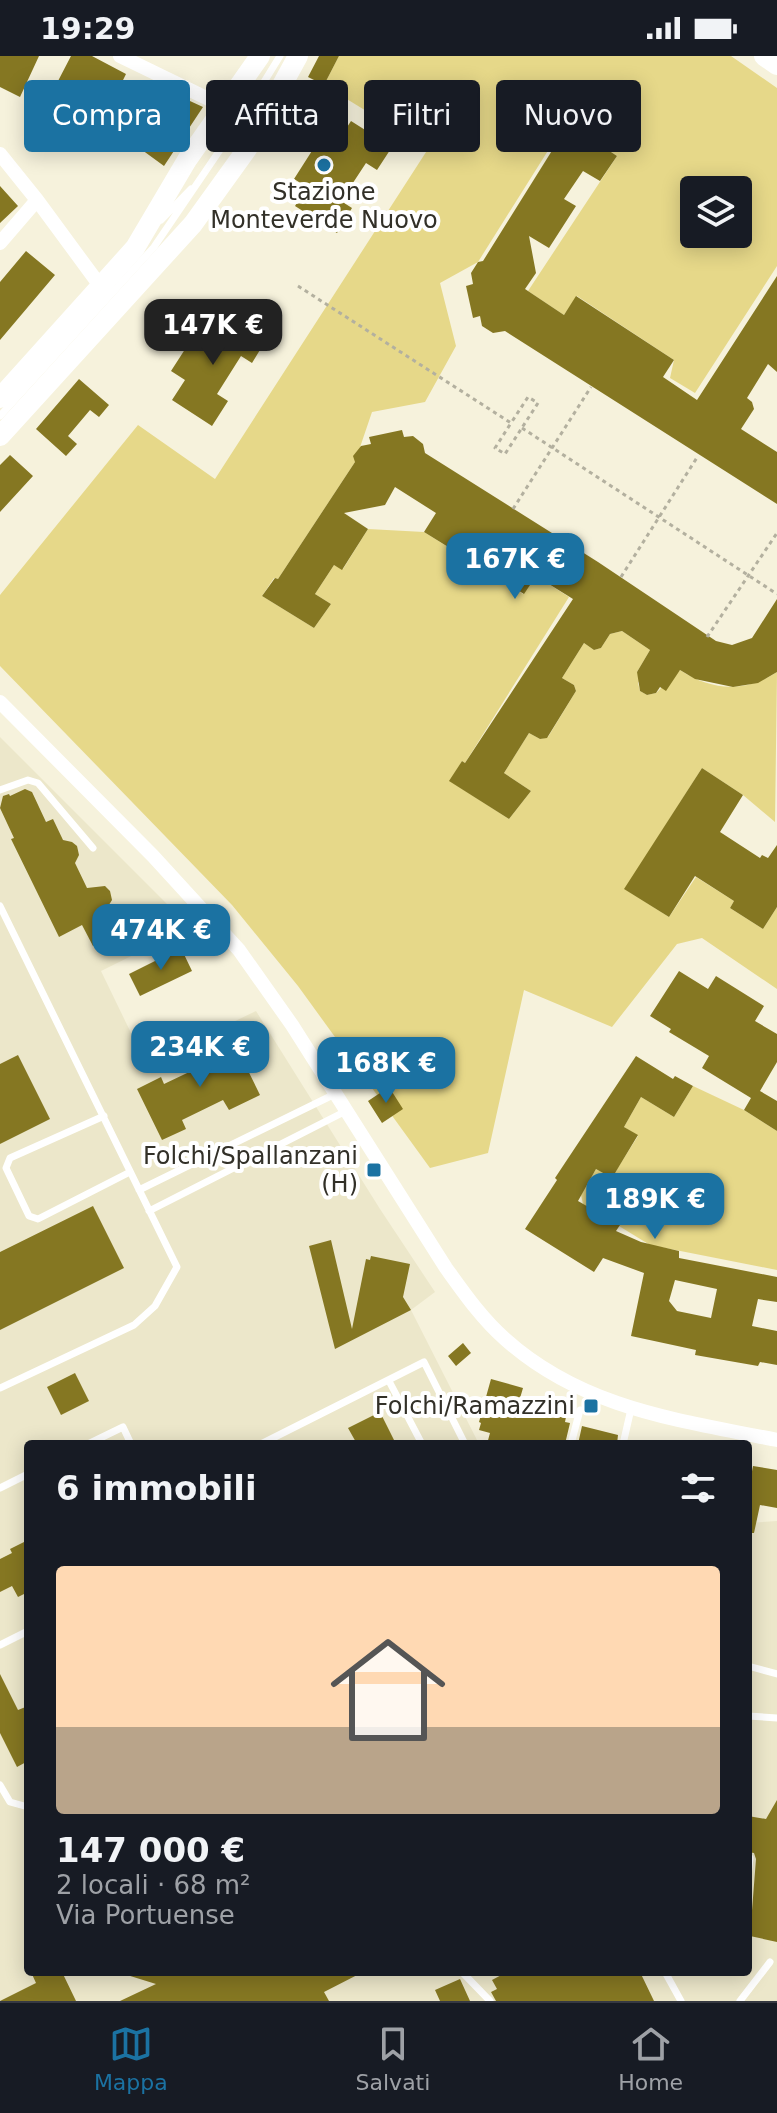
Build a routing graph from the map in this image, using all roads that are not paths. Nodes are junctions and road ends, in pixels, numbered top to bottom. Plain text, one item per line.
1 (120, 56) edge
2 (260, 56) edge
3 (280, 56) edge
4 (298, 56) edge
5 (764, 56) edge
6 (777, 65) edge
7 (244, 80) edge
8 (206, 98) edge
9 (206, 134) edge
10 (0, 154) edge
11 (200, 178) junction
12 (37, 200) junction
13 (0, 243) edge
14 (135, 248) junction
15 (101, 287) junction
16 (0, 398) edge
17 (0, 416) edge
18 (0, 436) edge
19 (0, 702) edge
20 (0, 790) edge
21 (93, 848) dead end
22 (0, 906) edge
23 (335, 1094) junction
24 (346, 1111) junction
25 (104, 1116) junction
26 (130, 1172) junction
27 (139, 1190) junction
28 (149, 1211) junction
29 (389, 1381) junction
30 (0, 1388) edge
31 (631, 1409) junction
32 (580, 1410) dead end
33 (96, 1440) edge
34 (129, 1440) edge
35 (269, 1440) edge
36 (420, 1440) edge
37 (463, 1440) edge
38 (572, 1440) edge
39 (624, 1440) edge
40 (777, 1440) edge
41 (24, 1476) edge
42 (1, 1485) edge
43 (24, 1633) edge
44 (0, 1645) edge
45 (752, 1667) edge
46 (777, 1674) edge
47 (752, 1716) edge
48 (777, 1718) edge
49 (0, 1785) edge
50 (24, 1806) edge
51 (770, 1962) dead end
52 (466, 1976) edge
53 (667, 1976) edge
54 (490, 2001) edge
55 (681, 2001) edge
56 (740, 2001) edge

1 - 8 street
2 - 7 main road
3 - 11 lane
4 - 18 main road
5 - 6 main road
9 - 14 main road
10 - 12 street
11 - 14 lane
11 - 17 lane
12 - 13 street
12 - 15 street
14 - 15 main road
15 - 16 main road
19 - 23 street
20 - 21 lane
22 - 25 lane
23 - 24 street
23 - 27 lane
24 - 28 lane
24 - 31 street
25 - 26 lane
25 - 26 lane
26 - 27 lane
27 - 28 lane
28 - 30 lane
29 - 35 lane
29 - 36 lane
29 - 37 lane
31 - 39 lane
31 - 40 street
32 - 38 lane
33 - 34 lane
41 - 42 lane
43 - 44 lane
45 - 46 lane
47 - 48 lane
49 - 50 lane
51 - 56 lane
52 - 54 lane
53 - 55 lane

